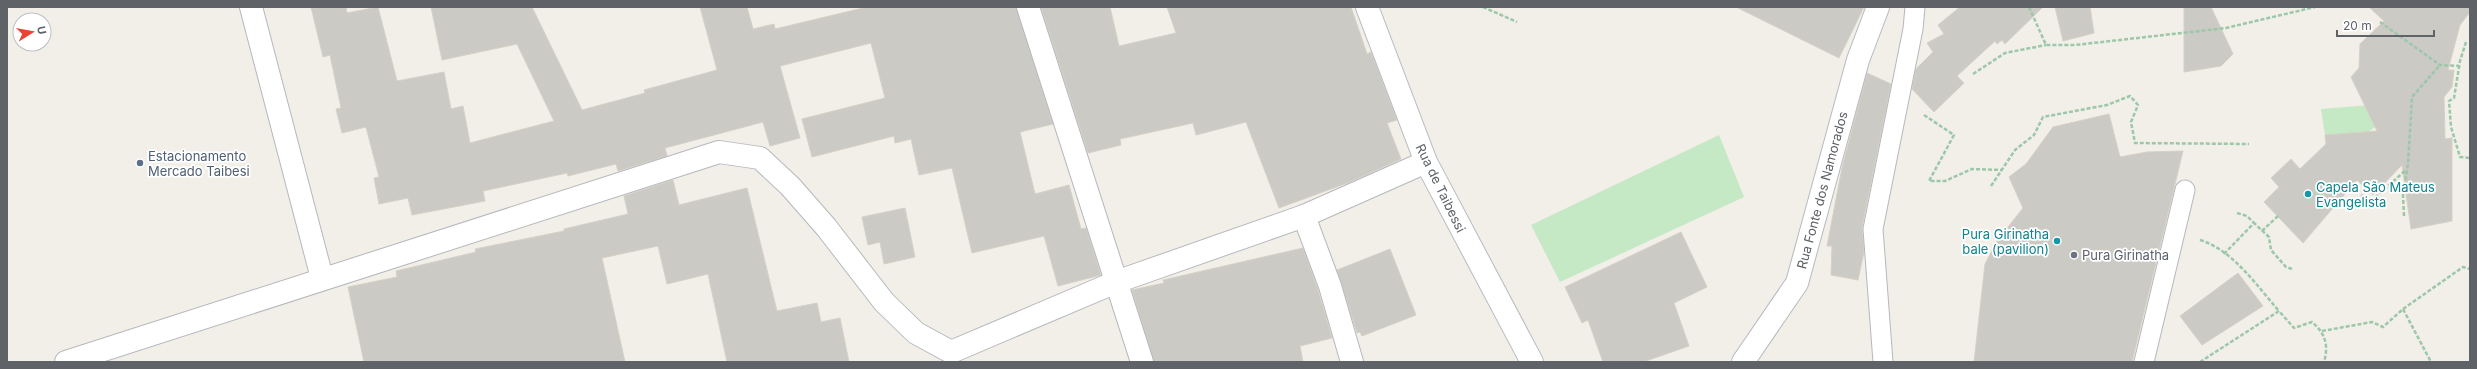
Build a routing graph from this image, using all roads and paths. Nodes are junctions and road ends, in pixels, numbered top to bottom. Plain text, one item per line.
1 (251, 7) edge
2 (1028, 7) edge
3 (1367, 7) edge
4 (1483, 7) edge
5 (1878, 7) edge
6 (1915, 7) edge
7 (2029, 7) edge
8 (2315, 7) edge
9 (1517, 22) dead end
10 (2380, 22) dead end
11 (2466, 42) dead end
12 (2046, 46) junction
13 (2440, 65) junction
14 (2459, 66) junction
15 (1973, 74) dead end
16 (1899, 100) junction
17 (2249, 144) dead end
18 (2470, 158) edge
19 (1426, 162) junction
20 (2406, 169) junction
21 (2002, 170) junction
22 (1991, 186) dead end
23 (2186, 190) dead end
24 (2361, 195) dead end
25 (2237, 213) dead end
26 (1304, 216) junction
27 (2278, 216) dead end
28 (2404, 216) dead end
29 (2254, 223) junction
30 (2262, 231) junction
31 (2175, 233) junction
32 (2224, 254) junction
33 (2292, 269) dead end
34 (2470, 269) edge
35 (322, 278) junction
36 (1116, 282) junction
37 (2403, 309) junction
38 (2279, 311) junction
39 (2322, 331) junction
40 (953, 357) edge
41 (66, 362) edge
42 (1142, 362) edge
43 (1352, 362) edge
44 (1532, 362) edge
45 (1743, 362) edge
46 (1883, 362) edge
47 (2144, 362) edge
48 (2200, 362) edge
49 (2324, 362) edge
50 (2431, 362) edge

1 - 35 street
2 - 36 street
3 - 19 street, Rua de Taibessi
4 - 9 path
5 - 45 street, Rua Fonte dos Namorados
6 - 16 lane
7 - 12 path
8 - 12 path
10 - 13 path
11 - 14 path
12 - 15 path
13 - 14 path
13 - 20 path
14 - 18 path
16 - 21 path
16 - 46 lane
17 - 21 path
19 - 26 street
19 - 44 street, Rua de Taibessi
20 - 24 path
20 - 28 path
21 - 22 path
23 - 31 lane
25 - 29 path
26 - 36 street
26 - 43 street
27 - 30 path
29 - 30 path
29 - 32 path
30 - 33 path
31 - 32 path
31 - 47 lane
32 - 38 path
34 - 37 path
35 - 40 street
35 - 41 street
36 - 40 street
36 - 42 street
37 - 39 path
37 - 50 path
38 - 39 path
38 - 48 path
39 - 49 path

